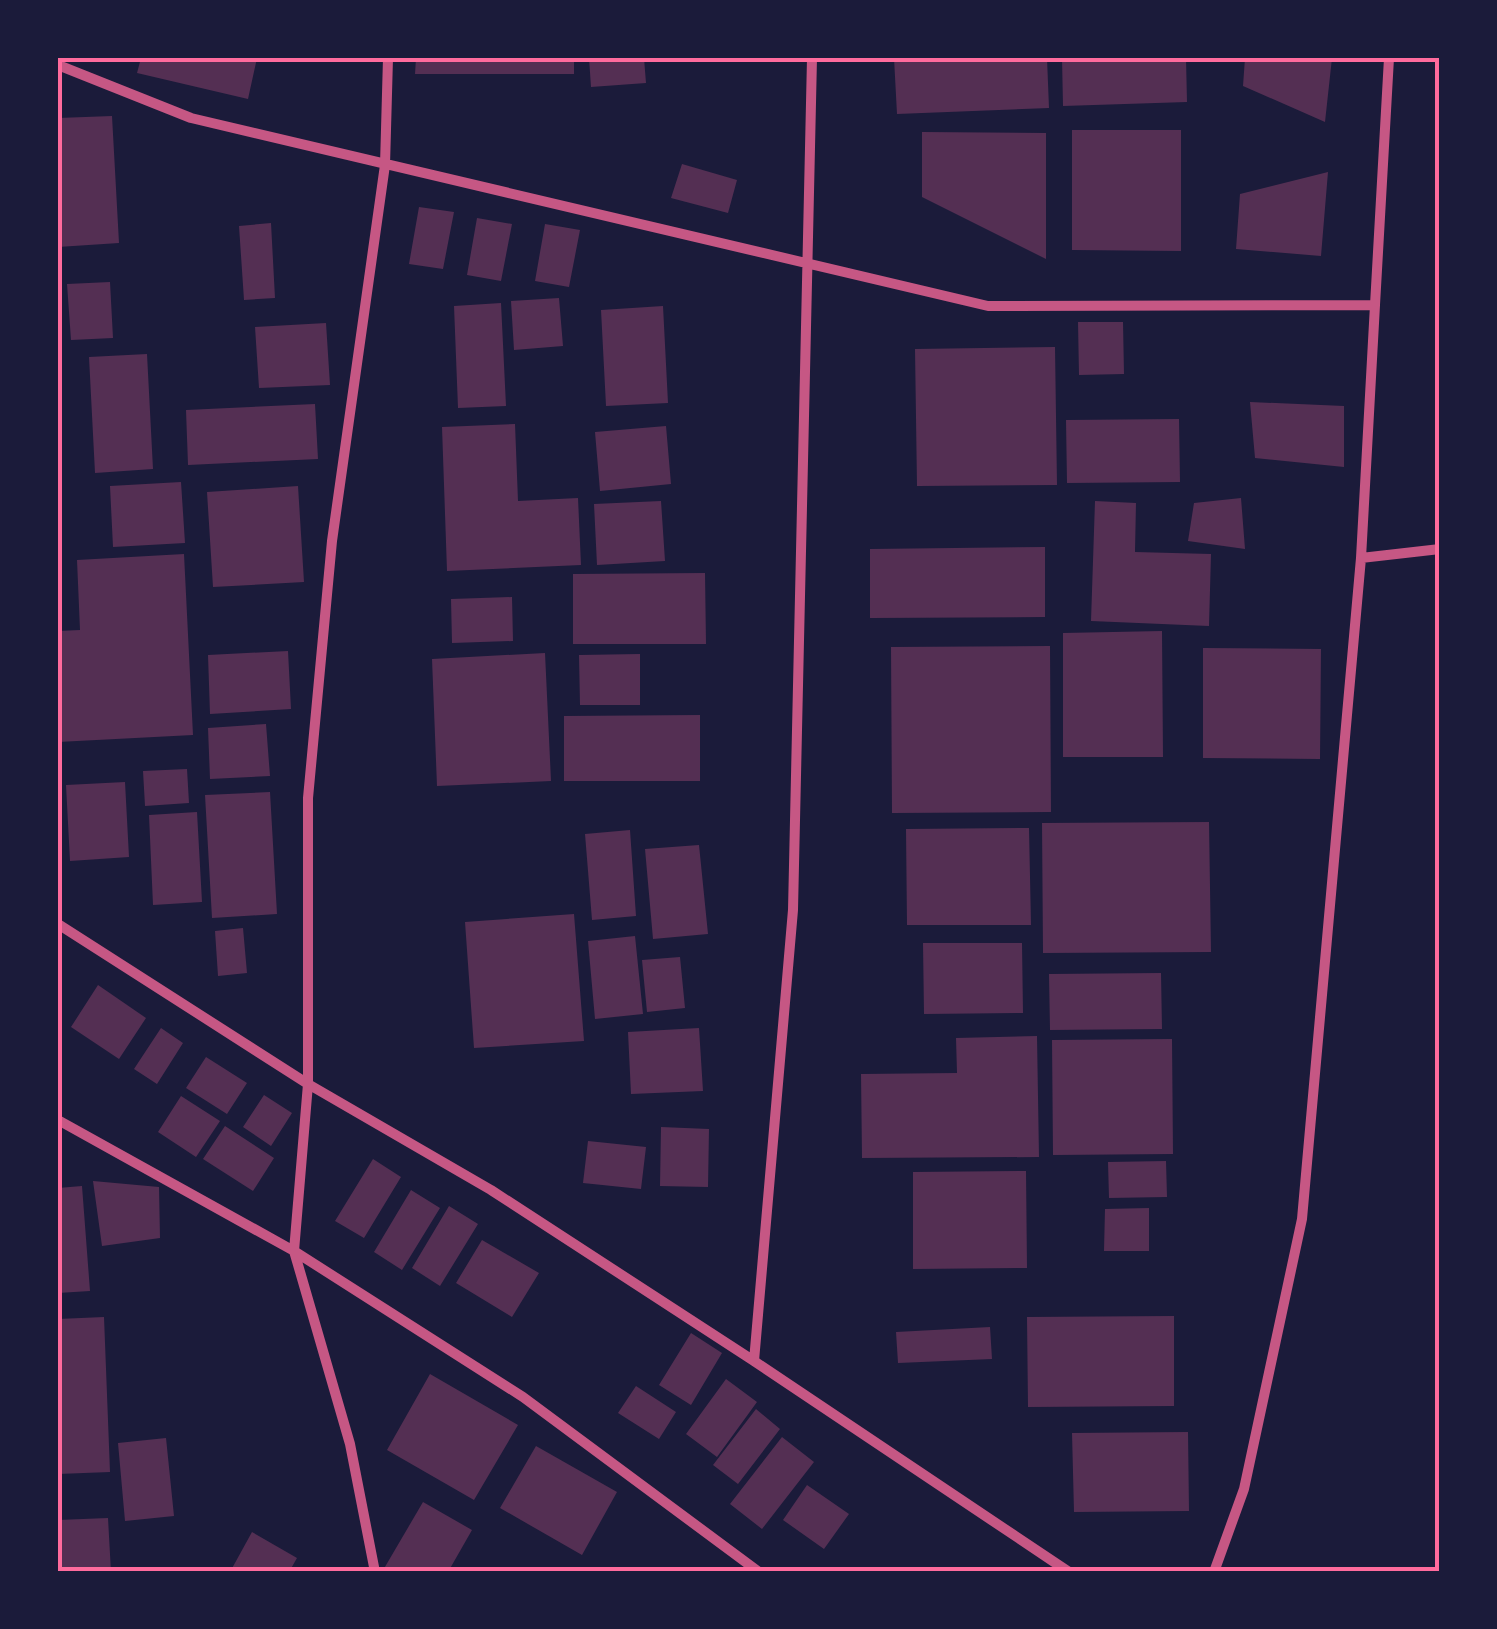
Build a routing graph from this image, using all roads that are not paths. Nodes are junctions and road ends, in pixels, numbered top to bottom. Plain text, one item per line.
1 (388, 58) edge
2 (812, 58) edge
3 (1389, 58) edge
4 (58, 64) edge
5 (385, 165) junction
6 (809, 264) junction
7 (1375, 304) junction
8 (1440, 549) edge
9 (1362, 558) junction
10 (58, 924) edge
11 (308, 1084) junction
12 (58, 1120) edge
13 (294, 1251) junction
14 (754, 1361) junction
15 (375, 1572) edge
16 (759, 1572) edge
17 (1069, 1572) edge
18 (1214, 1572) edge

1 - 5 street
2 - 6 street
3 - 7 street
4 - 5 street
5 - 6 street
5 - 11 street
6 - 7 street
6 - 14 street
7 - 9 street
8 - 9 street
9 - 18 street
10 - 11 street
11 - 13 street
11 - 14 street
12 - 13 street
13 - 15 street
13 - 16 street
14 - 17 street

